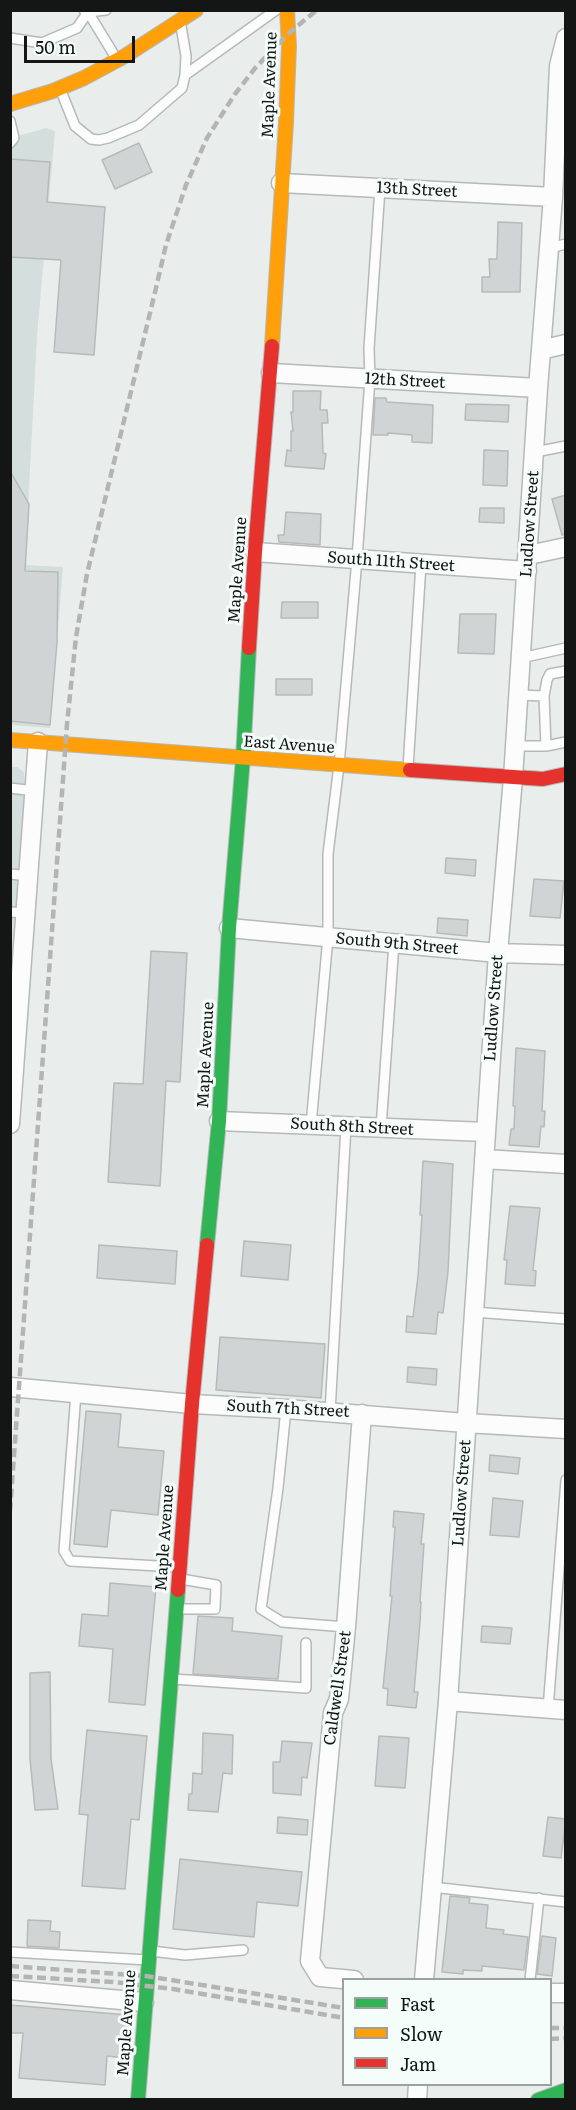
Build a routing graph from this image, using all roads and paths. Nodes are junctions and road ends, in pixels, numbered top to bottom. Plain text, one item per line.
1 (106, 10) edge
2 (196, 10) edge
3 (276, 10) edge
4 (287, 10) edge
5 (86, 11) edge
6 (180, 21) junction
7 (10, 38) edge
8 (566, 38) edge
9 (117, 60) junction
10 (185, 75) junction
11 (60, 88) junction
12 (10, 104) edge
13 (10, 121) edge
14 (560, 141) edge
15 (10, 143) edge
16 (281, 183) junction
17 (380, 188) junction
18 (553, 198) junction
19 (557, 246) edge
20 (566, 344) edge
21 (542, 350) junction
22 (271, 373) junction
23 (370, 379) junction
24 (538, 388) junction
25 (566, 446) edge
26 (535, 452) junction
27 (566, 547) edge
28 (255, 552) junction
29 (357, 559) junction
30 (528, 563) junction
31 (421, 564) junction
32 (566, 648) edge
33 (521, 658) junction
34 (566, 671) edge
35 (518, 695) junction
36 (544, 696) junction
37 (10, 740) edge
38 (38, 742) junction
39 (566, 742) edge
40 (515, 746) junction
41 (546, 746) junction
42 (243, 758) junction
43 (339, 765) junction
44 (408, 770) junction
45 (566, 774) edge
46 (513, 778) junction
47 (10, 788) edge
48 (35, 791) junction
49 (20, 875) edge
50 (18, 912) edge
51 (229, 928) junction
52 (328, 937) junction
53 (394, 943) junction
54 (498, 953) junction
55 (566, 956) edge
56 (12, 1097) edge
57 (219, 1121) junction
58 (10, 1124) edge
59 (311, 1125) junction
60 (346, 1126) junction
61 (381, 1128) junction
62 (486, 1132) junction
63 (484, 1159) junction
64 (566, 1164) edge
65 (474, 1312) junction
66 (566, 1319) edge
67 (10, 1387) edge
68 (76, 1393) junction
69 (192, 1404) junction
70 (286, 1408) junction
71 (330, 1412) junction
72 (362, 1414) junction
73 (466, 1423) junction
74 (566, 1429) edge
75 (566, 1480) edge
76 (178, 1573) junction
77 (176, 1609) junction
78 (346, 1627) junction
79 (306, 1643) dead end
80 (170, 1679) junction
81 (448, 1701) junction
82 (557, 1709) edge
83 (432, 1887) junction
84 (539, 1898) junction
85 (566, 1902) edge
86 (243, 1950) dead end
87 (10, 1952) edge
88 (148, 1955) junction
89 (424, 1978) edge
90 (530, 1978) edge
91 (342, 1979) edge
92 (10, 1990) edge
93 (144, 2002) junction
94 (566, 2090) edge
95 (138, 2100) edge
96 (538, 2100) edge

1 - 5 lane
2 - 6 street
3 - 10 lane
4 - 16 street, Maple Avenue
5 - 7 lane
5 - 9 lane
6 - 9 street
6 - 10 lane
8 - 14 street, Ludlow Street
9 - 11 street
10 - 11 lane
11 - 12 street
13 - 15 lane
14 - 18 street, Ludlow Street
16 - 17 street, 13th Street
16 - 22 street, Maple Avenue
17 - 18 street, 13th Street
17 - 23 lane
18 - 19 street, Ludlow Street
19 - 21 street, Ludlow Street
20 - 21 street
21 - 24 street, Ludlow Street
22 - 23 street, 12th Street
22 - 28 street, Maple Avenue
23 - 24 street, 12th Street
23 - 29 lane
24 - 26 street, Ludlow Street
25 - 26 lane
26 - 30 street, Ludlow Street
27 - 30 street, South 11th Street
28 - 29 street, South 11th Street
28 - 42 street, Maple Avenue
29 - 31 street, South 11th Street
29 - 43 lane
30 - 31 street, South 11th Street
30 - 33 street, Ludlow Street
31 - 44 lane
32 - 33 lane
33 - 35 street, Ludlow Street
34 - 36 lane
35 - 36 lane
35 - 40 street, Ludlow Street
36 - 41 lane
37 - 38 street, East Avenue
38 - 42 street, East Avenue
38 - 48 street
39 - 41 lane
40 - 41 lane
40 - 46 street, Ludlow Street
42 - 43 street, East Avenue
42 - 51 street, Maple Avenue
43 - 44 street, East Avenue
43 - 52 lane
44 - 46 street, East Avenue
45 - 46 street, East Avenue
46 - 54 street, Ludlow Street
47 - 48 lane
48 - 49 street
49 - 50 street
50 - 56 street
51 - 52 street, South 9th Street
51 - 57 street, Maple Avenue
52 - 53 street, South 9th Street
52 - 59 lane
53 - 54 street, South 9th Street
53 - 61 lane
54 - 55 street, South 9th Street
54 - 62 street, Ludlow Street
56 - 58 street
57 - 59 street, South 8th Street
57 - 69 street, Maple Avenue
59 - 60 street, South 8th Street
60 - 61 street, South 8th Street
60 - 71 lane
61 - 62 street, South 8th Street
62 - 63 street, Ludlow Street
63 - 64 street
63 - 65 street, Ludlow Street
65 - 66 lane
65 - 73 street, Ludlow Street
67 - 68 street, South 7th Street
68 - 69 street, South 7th Street
68 - 76 lane
69 - 70 street, South 7th Street
69 - 76 street, Maple Avenue
70 - 71 street, South 7th Street
70 - 78 lane
71 - 72 street, South 7th Street
72 - 73 street, South 7th Street
72 - 78 street, Caldwell Street
73 - 74 street, South 7th Street
73 - 81 street, Ludlow Street
75 - 82 lane
76 - 77 street, Maple Avenue
76 - 77 lane
77 - 80 street, Maple Avenue
78 - 91 street, Caldwell Street
79 - 80 lane
80 - 88 street, Maple Avenue
81 - 82 street
81 - 83 street, Ludlow Street
83 - 84 lane
83 - 89 street, Ludlow Street
84 - 85 lane
84 - 90 lane
86 - 88 lane
87 - 88 lane
88 - 93 street, Maple Avenue
92 - 93 street
93 - 95 street, Maple Avenue
94 - 96 street

